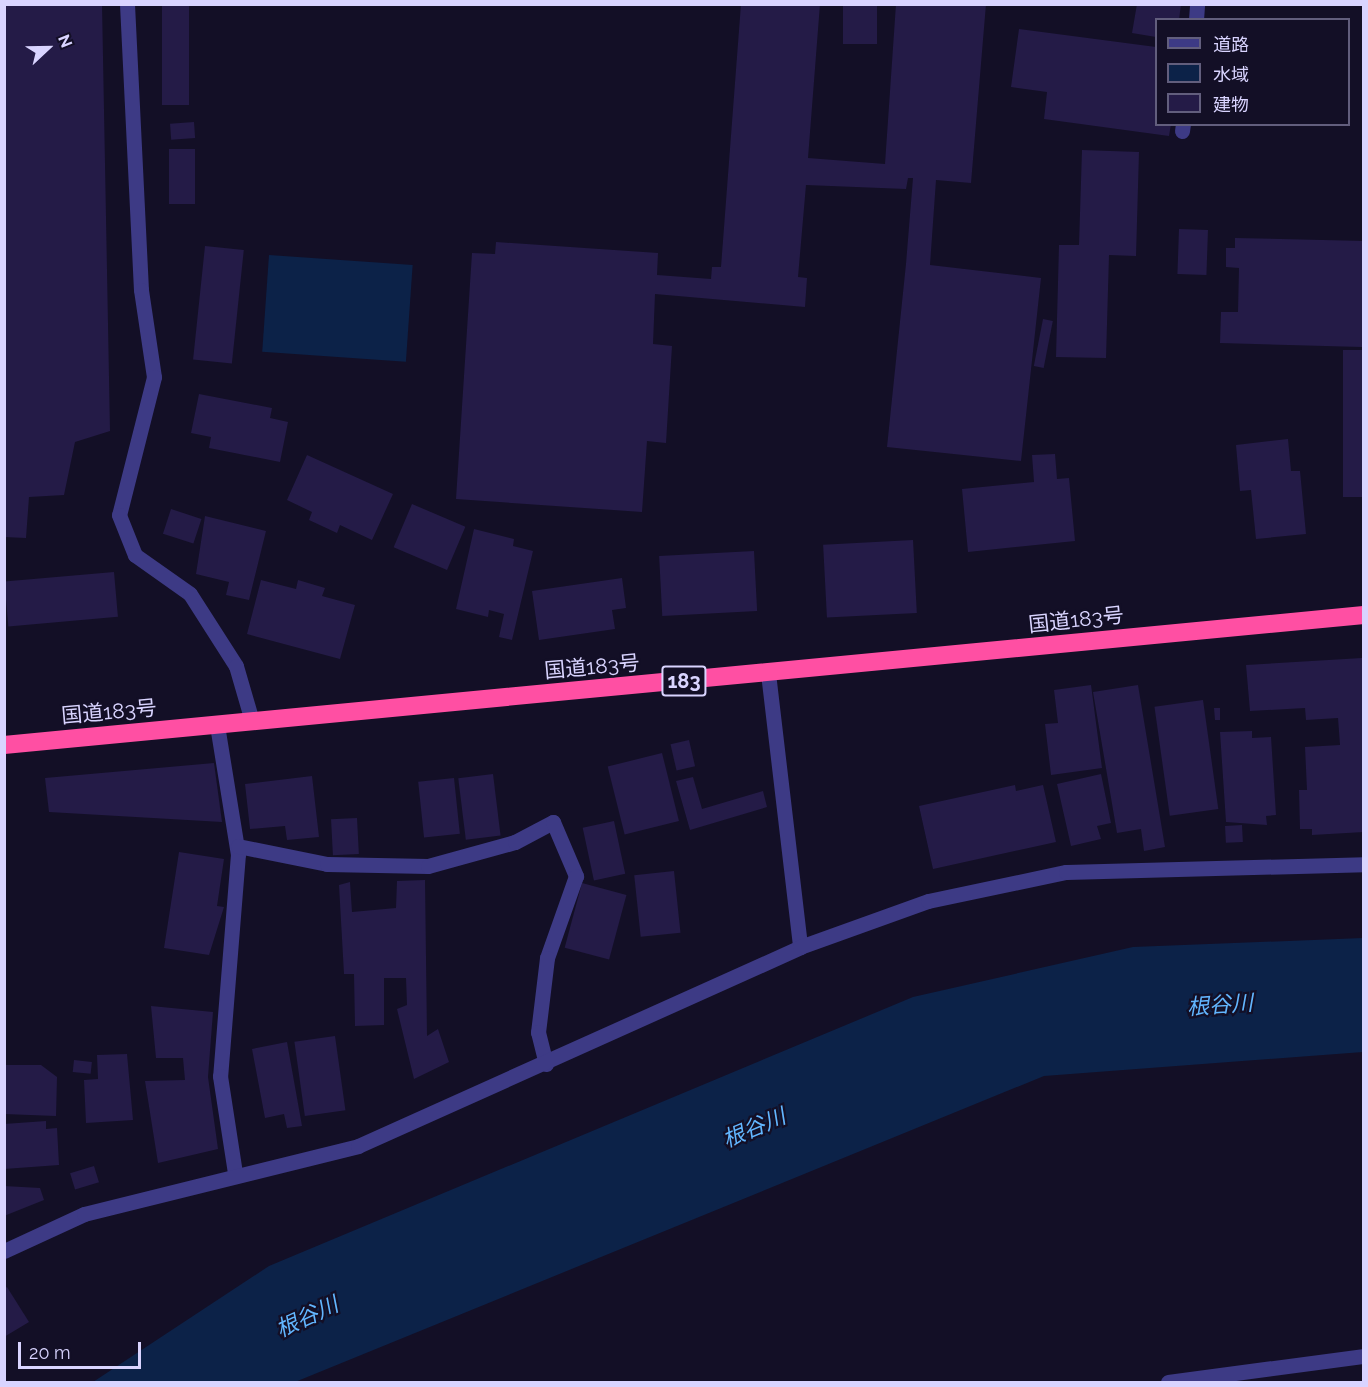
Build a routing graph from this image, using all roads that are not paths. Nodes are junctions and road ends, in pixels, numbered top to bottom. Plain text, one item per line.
1 (127, 4) edge
2 (1364, 615) edge
3 (768, 673) junction
4 (252, 721) junction
5 (217, 724) junction
6 (4, 745) edge
7 (238, 846) junction
8 (1364, 864) edge
9 (800, 947) junction
10 (546, 1064) junction
11 (235, 1173) junction
12 (4, 1251) edge
13 (1364, 1356) edge
14 (1168, 1383) edge

1 - 4 street
2 - 3 highway, 国道183号 / 183
3 - 4 highway, 国道183号 / 183
3 - 9 street
4 - 5 highway, 国道183号 / 183
5 - 6 highway, 国道183号 / 183
5 - 7 street
7 - 10 street
7 - 11 street
8 - 9 street
9 - 10 street
10 - 11 street
11 - 12 street
13 - 14 street

